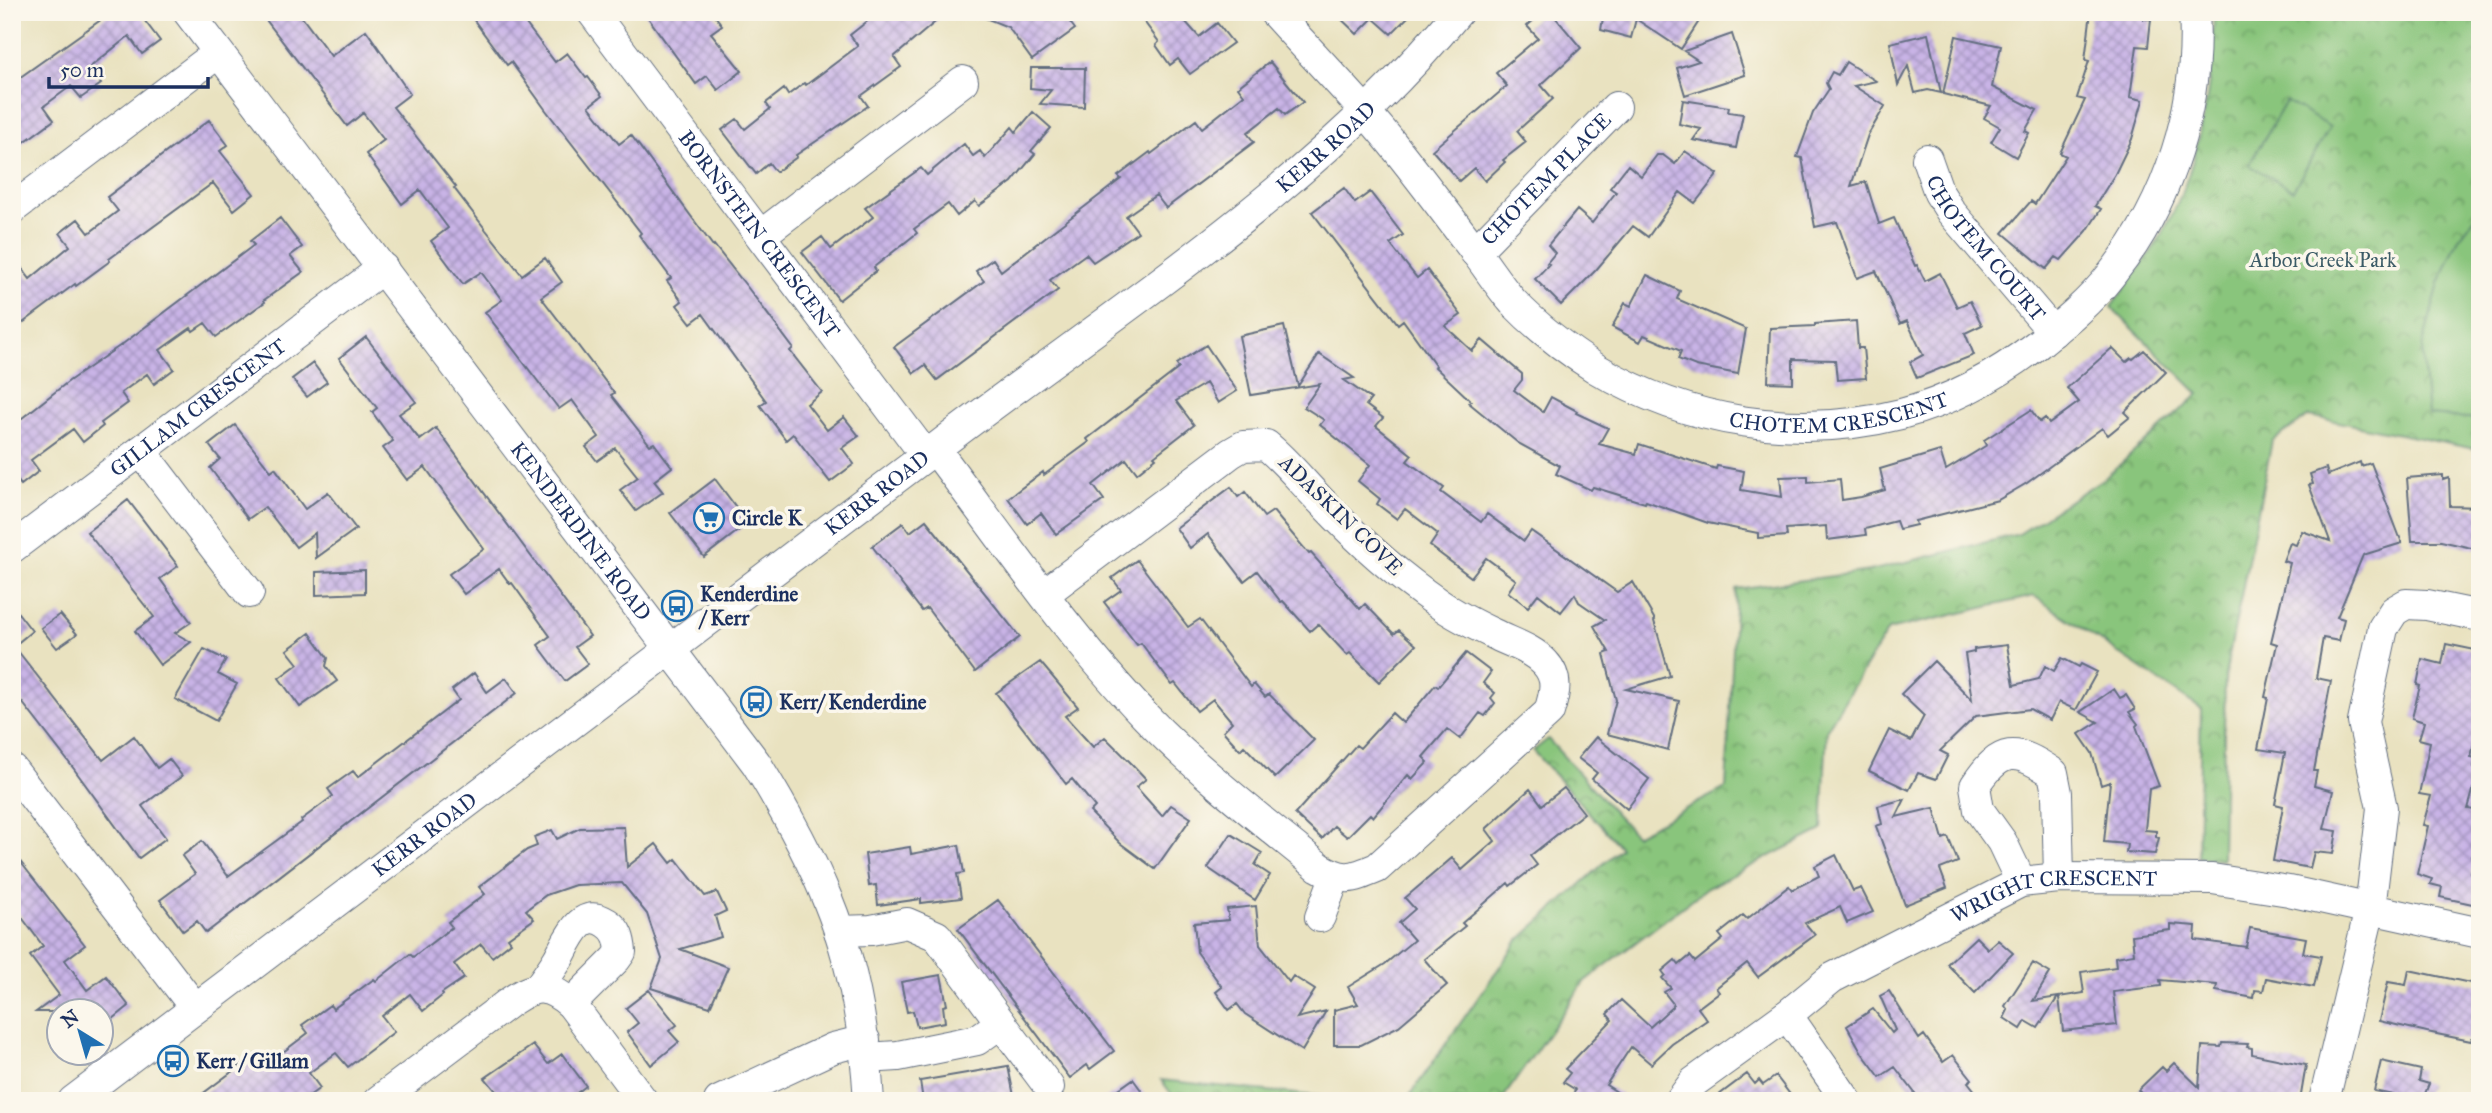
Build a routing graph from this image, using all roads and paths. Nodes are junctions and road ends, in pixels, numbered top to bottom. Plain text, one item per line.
1 (188, 12) edge
2 (592, 12) edge
3 (1274, 12) edge
4 (1458, 12) edge
5 (2194, 12) edge
6 (219, 53) junction
7 (963, 81) dead end
8 (1616, 107) dead end
9 (1365, 113) junction
10 (1927, 159) dead end
11 (12, 209) edge
12 (761, 235) junction
13 (1475, 252) junction
14 (383, 268) junction
15 (2053, 332) junction
16 (141, 451) junction
17 (930, 452) junction
18 (12, 548) edge
19 (249, 593) dead end
20 (1044, 594) junction
21 (2480, 616) edge
22 (671, 650) junction
23 (12, 769) edge
24 (1335, 877) junction
25 (2059, 877) junction
26 (2021, 882) junction
27 (2370, 909) junction
28 (1320, 916) dead end
29 (839, 932) junction
30 (2480, 933) edge
31 (539, 987) junction
32 (571, 1004) junction
33 (195, 1008) junction
34 (1787, 1015) junction
35 (1001, 1023) junction
36 (865, 1049) junction
37 (1049, 1087) dead end
38 (73, 1101) edge
39 (378, 1101) edge
40 (643, 1101) edge
41 (719, 1101) edge
42 (869, 1101) edge
43 (1680, 1101) edge
44 (1847, 1101) edge
45 (2324, 1101) edge

1 - 6 street, KENDERDINE ROAD
2 - 12 street, BORNSTEIN CRESCENT
3 - 9 street, CHOTEM CRESCENT
4 - 9 street, KERR ROAD
5 - 15 street, CHOTEM CRESCENT
6 - 11 street
6 - 14 street, KENDERDINE ROAD
7 - 12 street
8 - 13 street, CHOTEM PLACE
9 - 13 street, CHOTEM CRESCENT
9 - 17 street, KERR ROAD
10 - 15 street, CHOTEM COURT
12 - 17 street, BORNSTEIN CRESCENT
13 - 15 street, CHOTEM CRESCENT
14 - 16 street, GILLAM CRESCENT
14 - 22 street, KENDERDINE ROAD
16 - 18 street, GILLAM CRESCENT
16 - 19 street
17 - 20 street
17 - 22 street, KERR ROAD
20 - 24 street
20 - 24 street, ADASKIN COVE
21 - 27 street
22 - 29 street, KENDERDINE ROAD
22 - 33 street, KERR ROAD
23 - 33 street
24 - 28 street
25 - 26 street, WRIGHT CRESCENT
25 - 26 street
25 - 27 street, WRIGHT CRESCENT
26 - 34 street, WRIGHT CRESCENT
27 - 30 street, WRIGHT CRESCENT
27 - 45 street
29 - 35 street
29 - 36 street, KENDERDINE ROAD
31 - 32 street
31 - 32 street
31 - 39 street
32 - 40 street
33 - 38 street, KERR ROAD
34 - 43 street, WRIGHT CRESCENT
34 - 44 street
35 - 36 street
35 - 37 street
36 - 41 street
36 - 42 street, KENDERDINE ROAD

